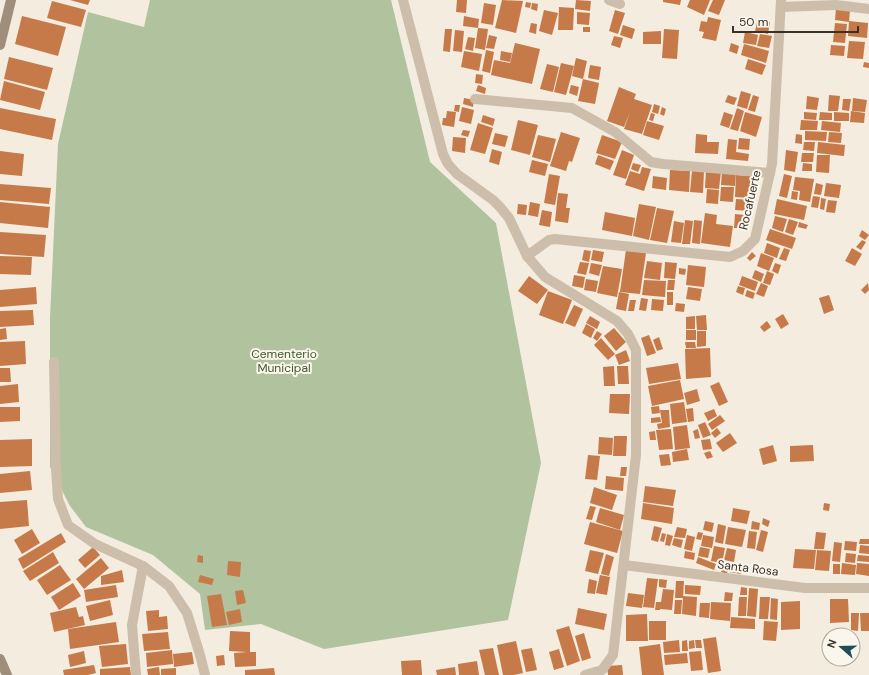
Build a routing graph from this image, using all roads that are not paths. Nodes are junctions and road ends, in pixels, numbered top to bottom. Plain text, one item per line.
1 (11, 0) edge
2 (403, 0) edge
3 (609, 0) edge
4 (781, 3) edge
5 (620, 4) dead end
6 (869, 10) edge
7 (0, 45) edge
8 (475, 99) dead end
9 (770, 172) junction
10 (527, 256) junction
11 (54, 362) dead end
12 (624, 565) junction
13 (143, 566) junction
14 (869, 588) edge
15 (0, 659) edge
16 (7, 675) edge
17 (136, 675) edge
18 (205, 675) edge
19 (585, 675) edge

1 - 7 street
2 - 10 street
3 - 5 street
4 - 6 street
4 - 9 street, Rocafuerte
8 - 9 street
9 - 10 street, Rocafuerte
10 - 12 street
11 - 13 street
12 - 14 street, Santa Rosa
12 - 19 street
13 - 17 street
13 - 18 street
15 - 16 street

